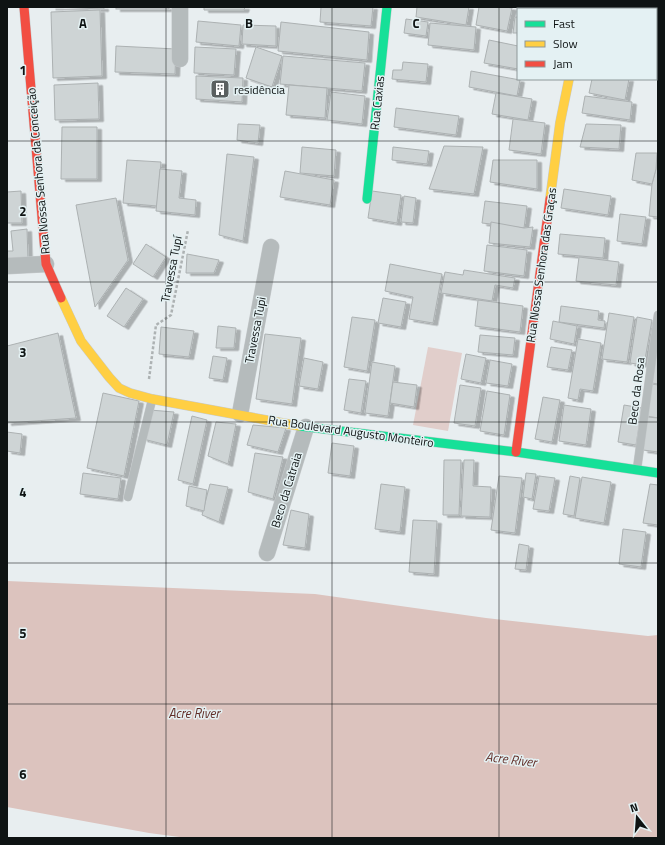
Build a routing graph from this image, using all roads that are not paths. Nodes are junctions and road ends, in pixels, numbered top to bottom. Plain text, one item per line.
1 (24, 7) edge
2 (180, 7) edge
3 (387, 7) edge
4 (180, 59) dead end
5 (569, 80) edge
6 (367, 199) dead end
7 (271, 247) dead end
8 (46, 264) junction
9 (7, 266) edge
10 (658, 315) edge
11 (149, 398) junction
12 (240, 414) junction
13 (306, 427) junction
14 (516, 452) junction
15 (637, 470) junction
16 (658, 473) edge
17 (128, 497) dead end
18 (267, 553) dead end

1 - 8 street, Rua Nossa Senhora da Conceição
2 - 4 street
3 - 6 street, Rua Caxias
5 - 14 street, Rua Nossa Senhora das Graças
7 - 12 street, Travessa Tupi
8 - 9 street
8 - 11 street, Rua Boulevard Augusto Monteiro
10 - 15 lane, Beco da Rosa
11 - 12 street, Rua Boulevard Augusto Monteiro
11 - 17 lane
12 - 13 street, Rua Boulevard Augusto Monteiro
13 - 14 street, Rua Boulevard Augusto Monteiro
13 - 18 street, Beco da Catraia
14 - 15 street, Rua Boulevard Augusto Monteiro
15 - 16 street, Rua Boulevard Augusto Monteiro

